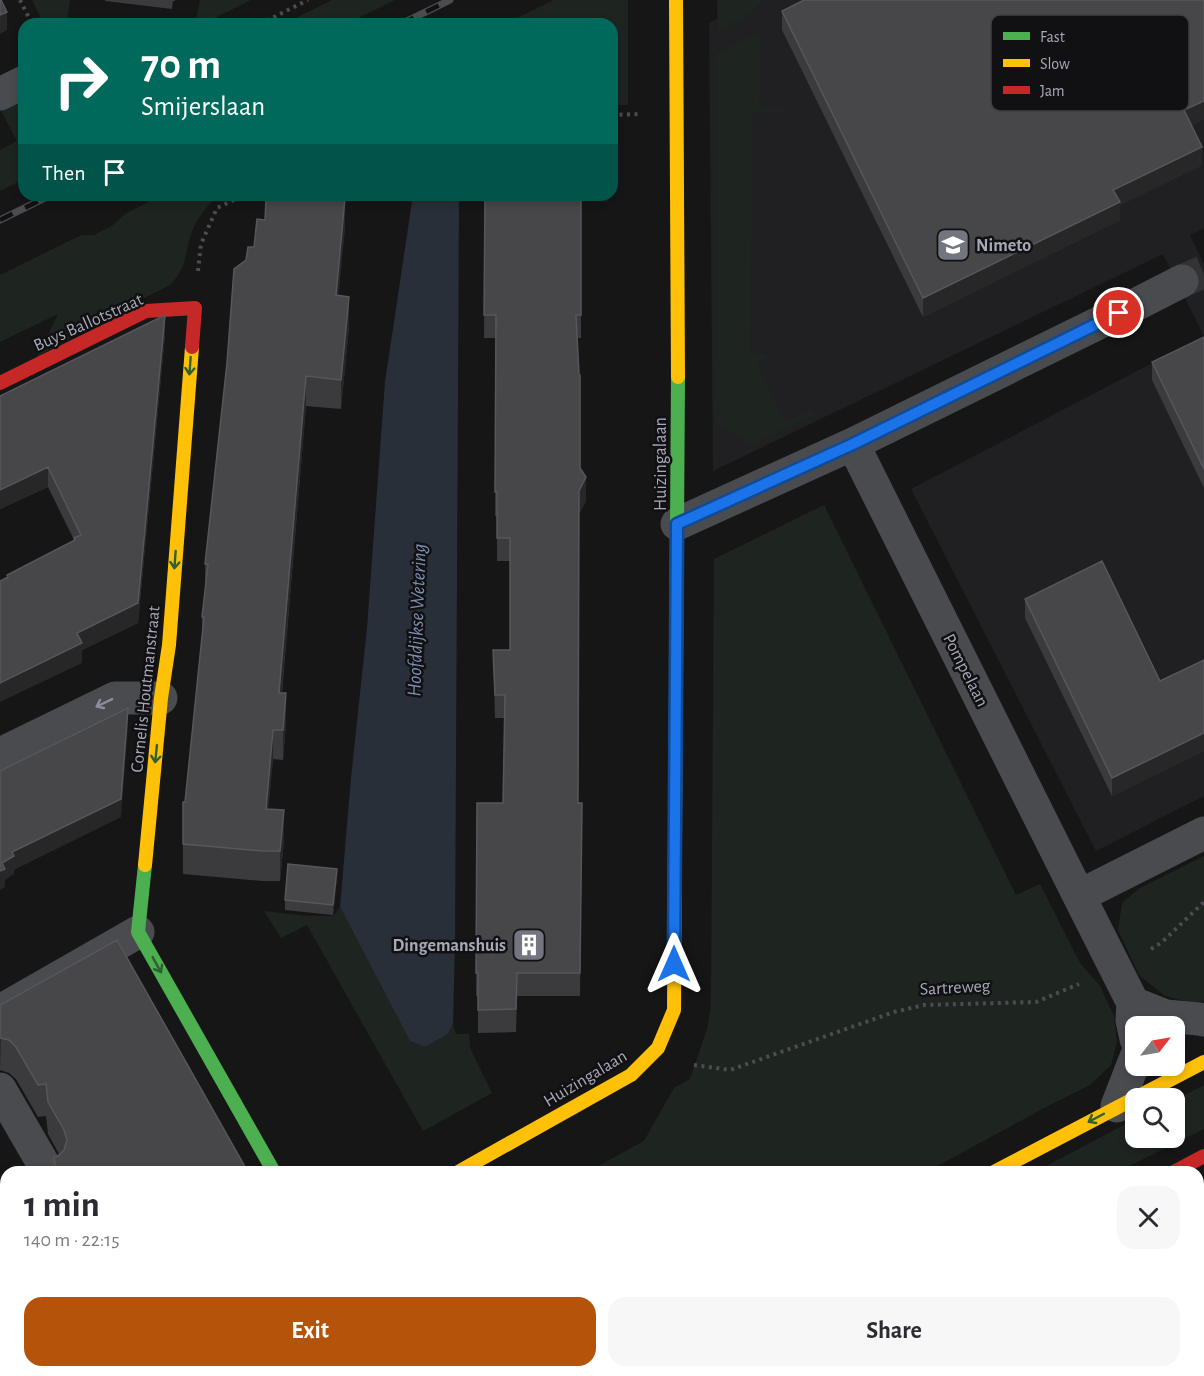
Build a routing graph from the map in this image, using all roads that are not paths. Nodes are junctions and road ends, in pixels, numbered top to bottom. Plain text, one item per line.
1 (676, 0) edge
2 (18, 85) edge
3 (0, 94) edge
4 (1196, 275) tunnel mouth
5 (195, 308) joint
6 (0, 383) edge
7 (853, 444) junction
8 (677, 524) junction
9 (162, 698) junction
10 (0, 754) edge
11 (1204, 833) edge
12 (1078, 896) junction
13 (138, 932) junction
14 (1133, 1003) junction
15 (0, 1011) edge
16 (1132, 1016) edge
17 (1204, 1020) edge
18 (1204, 1062) edge
19 (1129, 1076) edge
20 (0, 1089) edge
21 (1117, 1106) junction
22 (1204, 1156) edge
23 (45, 1166) edge
24 (271, 1166) edge
25 (469, 1166) edge
26 (1005, 1166) edge
27 (1185, 1166) edge

1 - 8 street, Huizingalaan
2 - 3 street
4 - 7 street
5 - 6 street, Buys Ballotstraat
5 -> 9 street, Cornelis Houtmanstraat
7 - 8 street
7 - 12 street, Pompelaan
8 - 25 street, Huizingalaan
9 -> 10 street
9 -> 13 street, Cornelis Houtmanstraat
11 - 12 street
12 - 14 street, Pompelaan
13 - 15 street
13 -> 24 street
14 - 16 street, Pompelaan
14 - 17 street
18 - 21 street
19 - 21 street
20 - 23 street
21 -> 26 street
22 - 27 street

